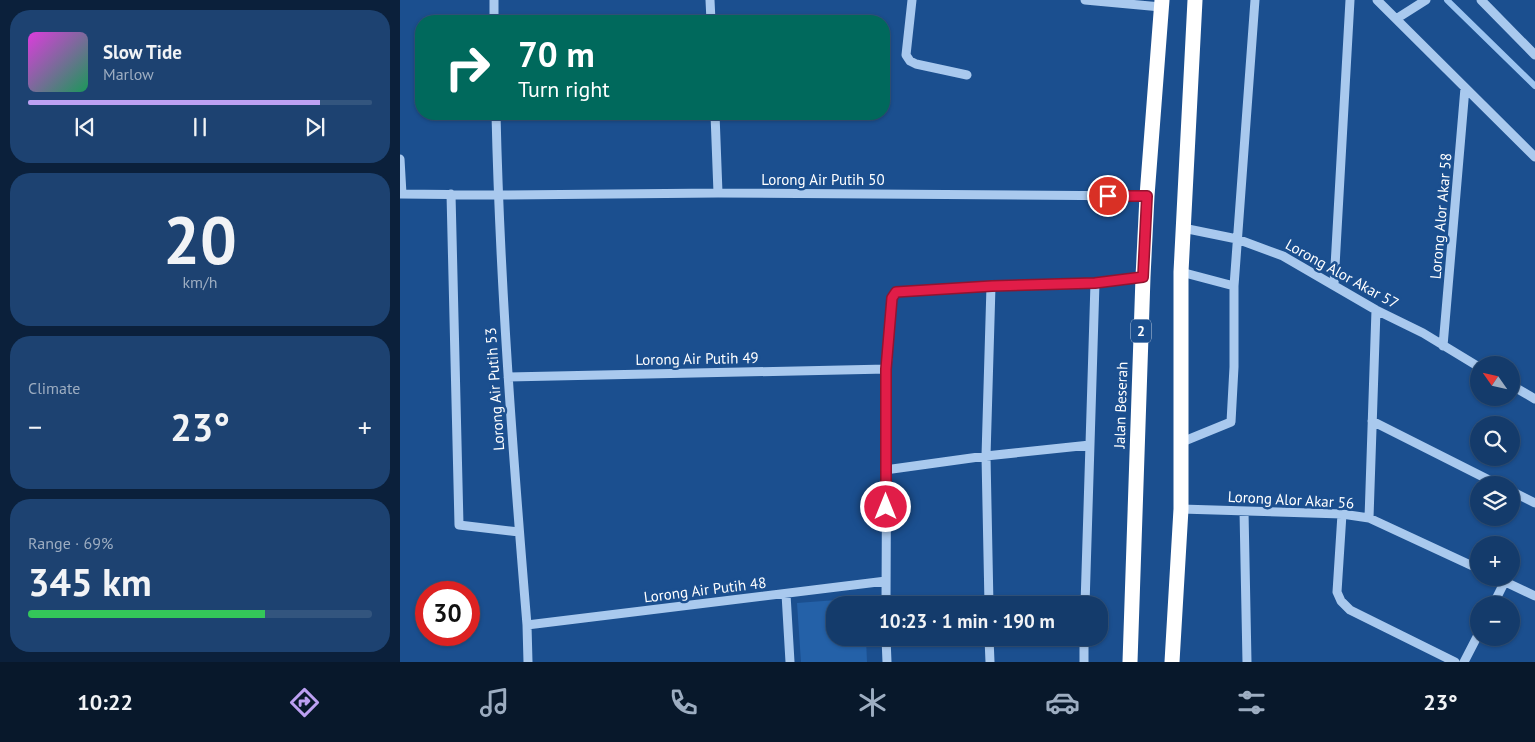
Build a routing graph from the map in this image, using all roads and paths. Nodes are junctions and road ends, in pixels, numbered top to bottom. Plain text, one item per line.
1 (494, 0) edge
2 (710, 0) edge
3 (912, 0) edge
4 (1085, 0) edge
5 (1195, 0) edge
6 (1255, 0) edge
7 (1350, 0) edge
8 (1377, 0) edge
9 (1426, 0) edge
10 (1480, 0) edge
11 (1161, 4) edge
12 (494, 15) edge
13 (711, 15) edge
14 (1396, 19) junction
15 (1535, 56) edge
16 (967, 75) dead end
17 (1465, 88) junction
18 (496, 120) edge
19 (715, 120) edge
20 (1535, 157) edge
21 (400, 158) edge
22 (718, 193) junction
23 (401, 194) edge
24 (451, 194) junction
25 (498, 195) junction
26 (1147, 196) junction
27 (1183, 228) junction
28 (1237, 239) junction
29 (1181, 272) junction
30 (1143, 277) junction
31 (1095, 283) junction
32 (1334, 284) junction
33 (992, 286) junction
34 (1234, 286) junction
35 (1376, 310) junction
36 (1443, 346) junction
37 (1470, 361) edge
38 (886, 369) junction
39 (508, 376) junction
40 (1520, 390) edge
41 (1535, 399) edge
42 (1372, 421) junction
43 (1182, 442) junction
44 (1090, 446) junction
45 (986, 456) junction
46 (885, 470) junction
47 (1481, 476) edge
48 (1520, 496) edge
49 (1535, 503) edge
50 (1181, 509) junction
51 (1244, 511) junction
52 (1342, 514) junction
53 (1369, 518) junction
54 (519, 532) junction
55 (1470, 565) edge
56 (886, 581) junction
57 (1515, 586) edge
58 (786, 594) junction
59 (886, 596) edge
60 (989, 596) edge
61 (1085, 596) edge
62 (1535, 596) edge
63 (527, 625) junction
64 (886, 646) edge
65 (989, 646) edge
66 (1084, 646) edge
67 (1472, 646) edge
68 (528, 662) edge
69 (790, 662) edge
70 (887, 662) edge
71 (990, 662) edge
72 (1084, 662) edge
73 (1130, 662) edge
74 (1172, 662) edge
75 (1247, 662) edge
76 (1455, 662) edge
77 (1464, 662) edge

1 - 12 street
2 - 13 street
3 - 16 street
4 - 11 street
5 - 27 highway
6 - 28 street
7 - 32 street
8 - 14 street
9 - 14 street
10 - 15 street
11 - 26 highway, Jalan Beserah / 2
14 - 17 street
17 - 20 street
17 - 36 street, Lorong Alor Akar 58
18 - 25 street, Lorong Air Putih 53
19 - 22 street
21 - 23 street
22 - 25 street, Lorong Air Putih 50
22 - 26 street, Lorong Air Putih 50
23 - 24 street, Lorong Air Putih 50
24 - 25 street, Lorong Air Putih 50
24 - 54 street
25 - 39 street, Lorong Air Putih 53
26 - 30 highway, Jalan Beserah / 2
27 - 28 street, Lorong Alor Akar 57
27 - 29 highway
28 - 32 street, Lorong Alor Akar 57
28 - 34 street
29 - 34 street
29 - 43 highway
30 - 31 street
30 - 73 highway, Jalan Beserah / 2
31 - 33 street
31 - 44 street
32 - 35 street, Lorong Alor Akar 57
33 - 38 street
33 - 45 street
34 - 43 street
35 - 36 street, Lorong Alor Akar 57
35 - 42 street
36 - 37 street, Lorong Alor Akar 57
38 - 39 street, Lorong Air Putih 49
38 - 46 street
39 - 54 street, Lorong Air Putih 53
40 - 41 street
42 - 47 street
42 - 53 street
43 - 50 highway
44 - 45 street
44 - 61 street
45 - 46 street
45 - 60 street
46 - 56 street
48 - 49 street
50 - 51 street, Lorong Alor Akar 56
50 - 74 highway
51 - 52 street, Lorong Alor Akar 56
51 - 75 street
52 - 53 street, Lorong Alor Akar 56
52 - 76 street
53 - 55 street, Lorong Alor Akar 56
54 - 63 street, Lorong Air Putih 53
56 - 58 street, Lorong Air Putih 48
56 - 59 street
57 - 62 street
58 - 63 street, Lorong Air Putih 48
58 - 69 street
63 - 68 street, Lorong Air Putih 53
64 - 70 street
65 - 71 street
66 - 72 street
67 - 77 street

